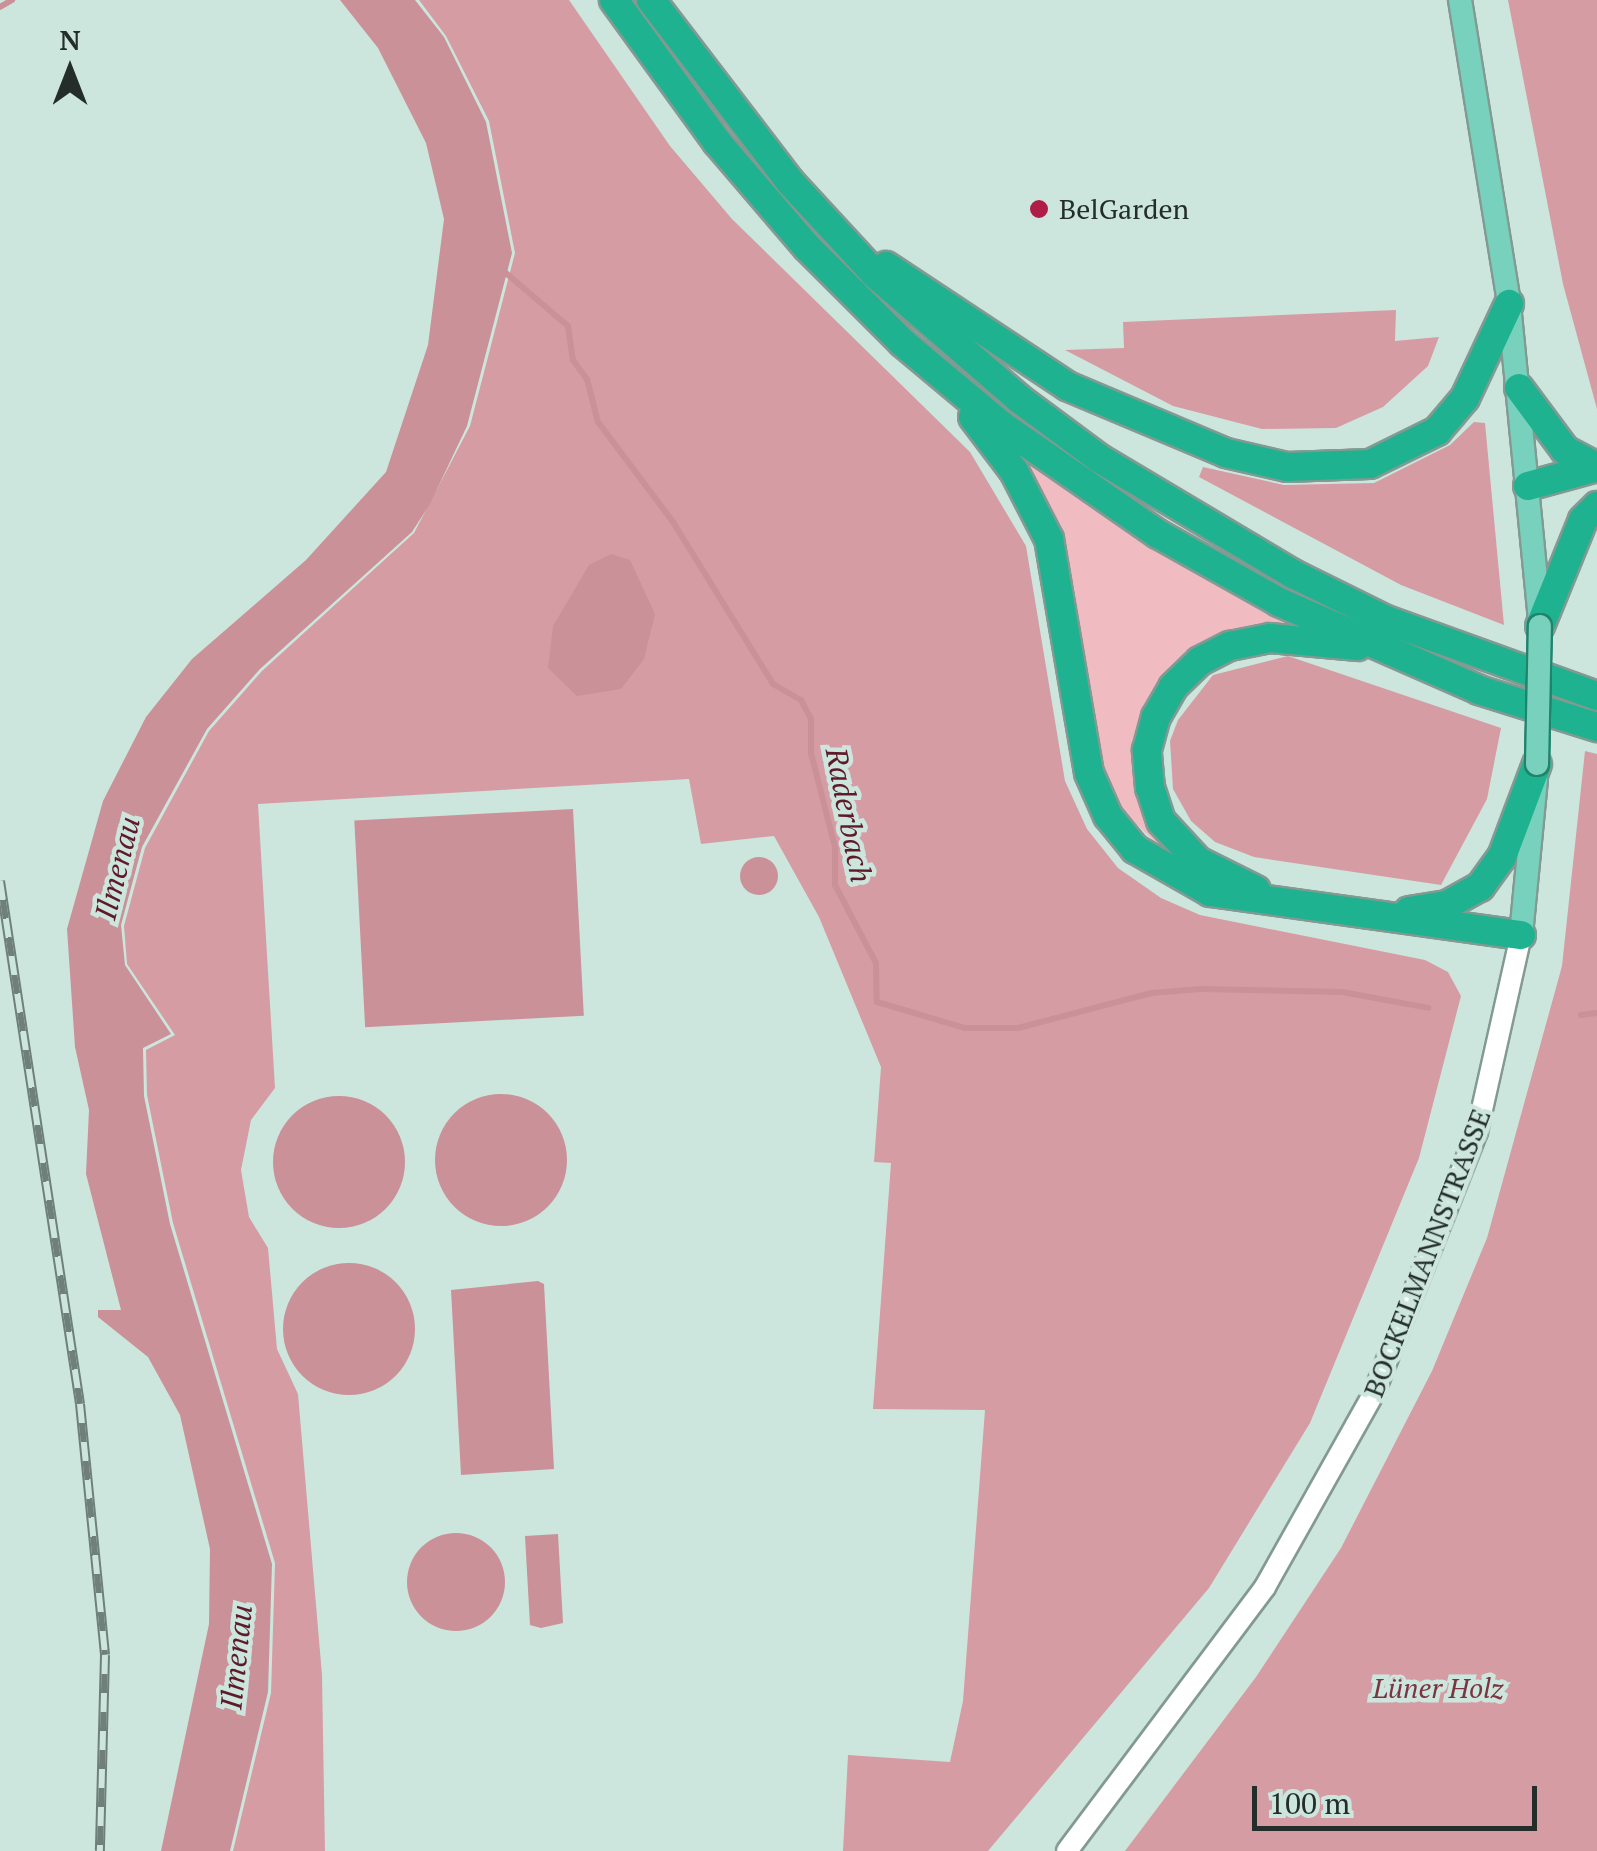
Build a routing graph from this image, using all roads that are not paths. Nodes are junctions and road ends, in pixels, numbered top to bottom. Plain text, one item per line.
1 (614, 0) edge
2 (651, 0) edge
3 (1460, 0) edge
4 (832, 228) junction
5 (1509, 304) junction
6 (941, 375) junction
7 (1519, 388) junction
8 (1597, 467) edge
9 (1528, 486) junction
10 (1597, 506) edge
11 (1540, 626) junction
12 (1375, 647) junction
13 (1597, 696) edge
14 (1597, 727) edge
15 (1537, 764) junction
16 (1276, 900) junction
17 (1383, 915) junction
18 (1521, 935) junction
19 (1067, 1851) edge

1 - 6 highway
2 - 4 highway
3 - 5 main road, BOCKELMANNSTRASSE
4 - 5 highway
4 - 13 highway
5 - 7 main road, BOCKELMANNSTRASSE
6 - 12 highway
6 - 16 highway
7 - 8 highway
7 - 9 main road, BOCKELMANNSTRASSE
8 - 9 highway
9 - 11 main road, BOCKELMANNSTRASSE
10 - 11 highway
11 - 15 main road, BOCKELMANNSTRASSE, bridge
12 - 14 highway
12 - 16 highway
15 - 17 highway
15 - 18 main road, BOCKELMANNSTRASSE
16 - 17 highway
17 - 18 highway
18 - 19 main road, BOCKELMANNSTRASSE

